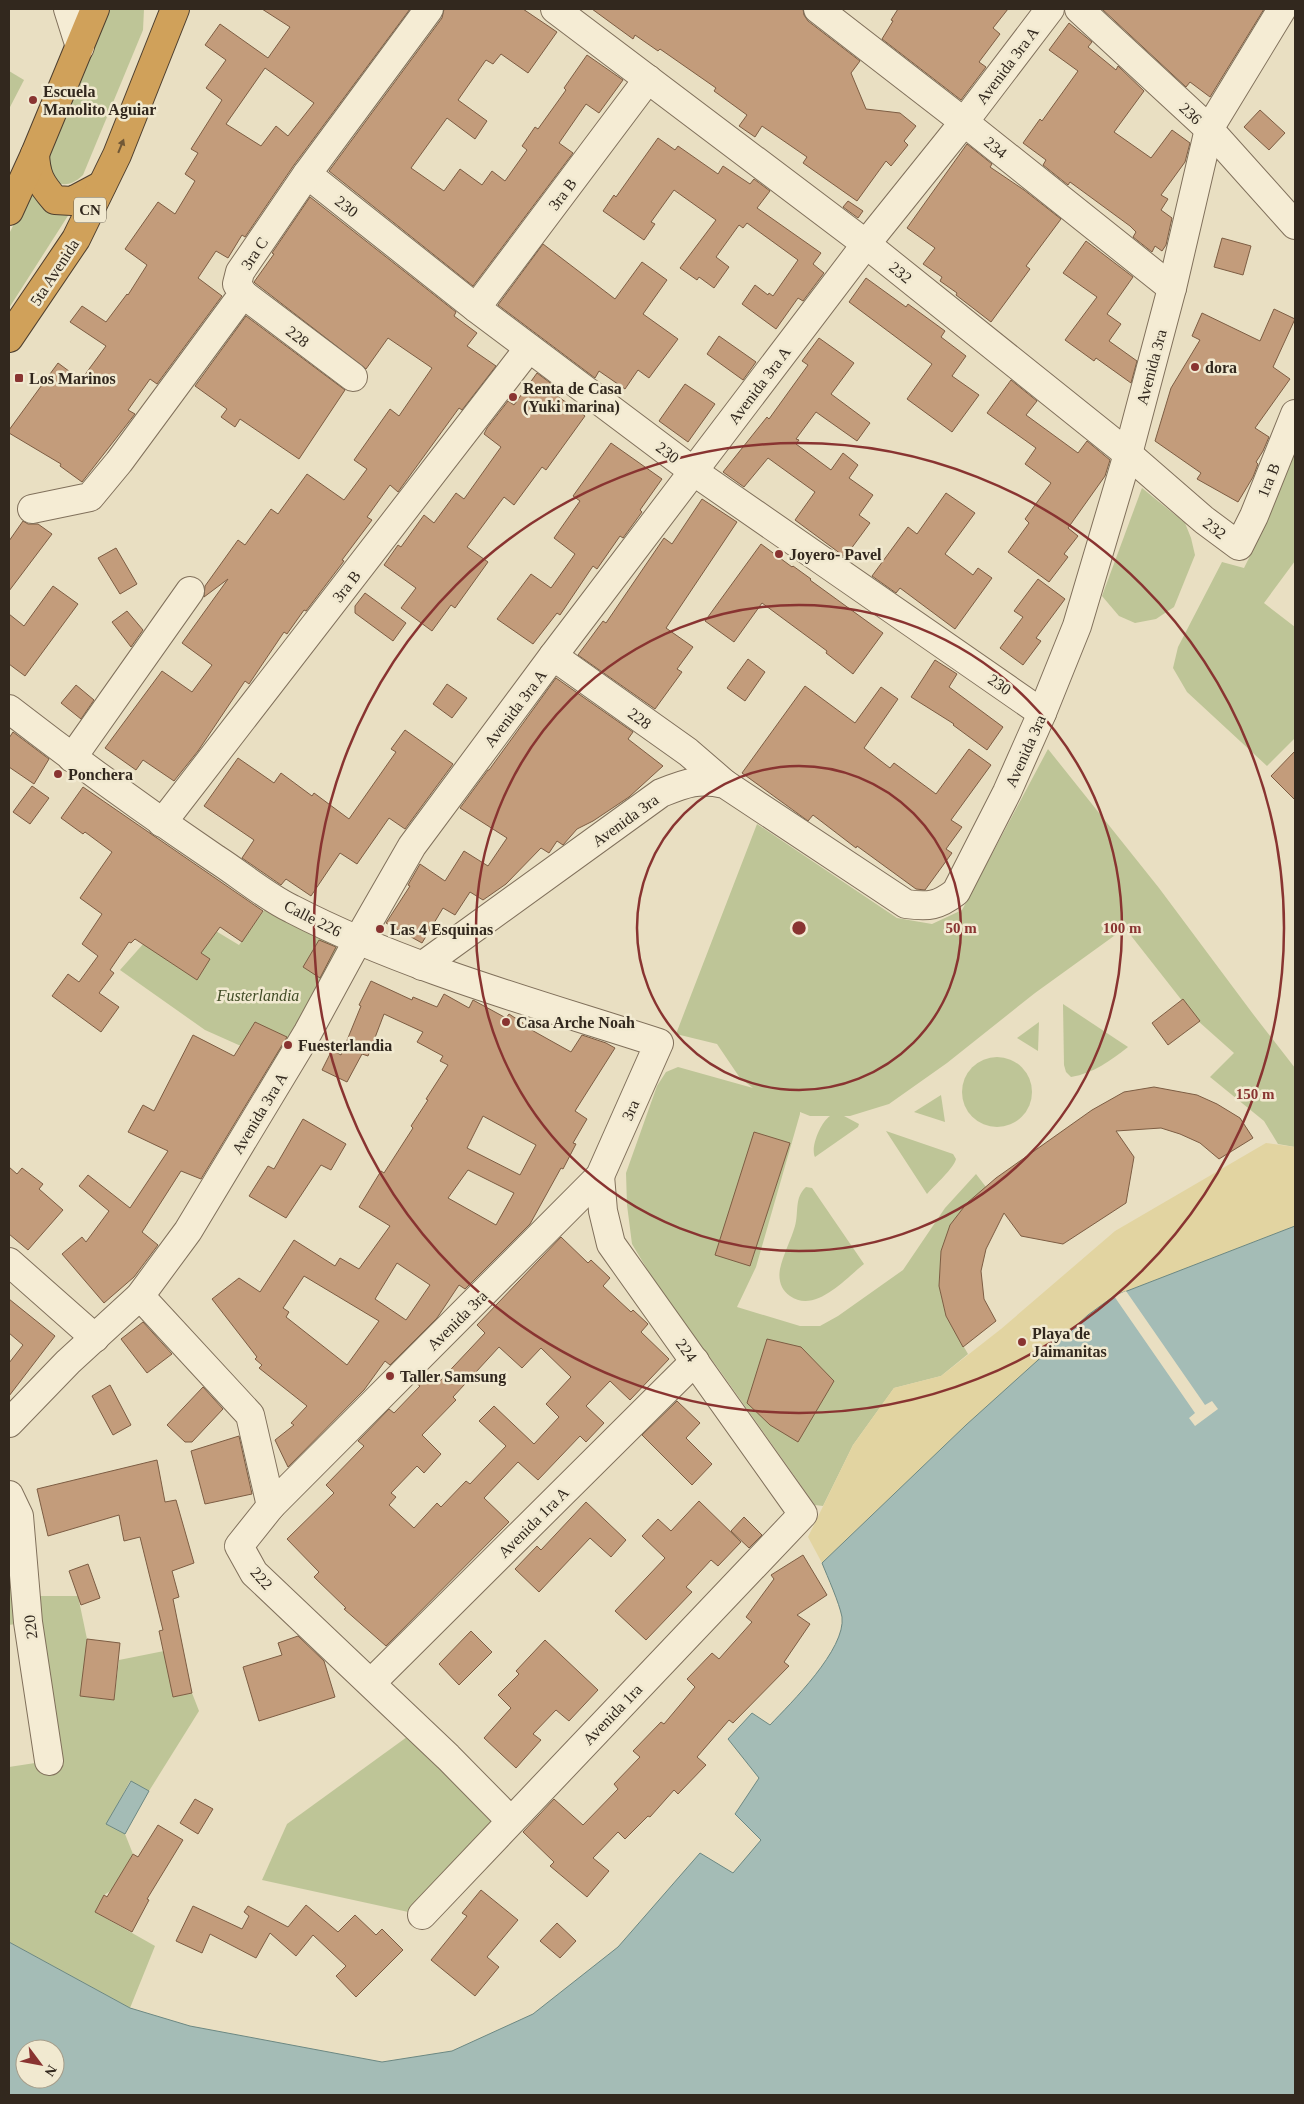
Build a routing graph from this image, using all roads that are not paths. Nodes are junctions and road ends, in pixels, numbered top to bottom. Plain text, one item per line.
1 (68, 9) edge
2 (95, 9) edge
3 (153, 9) edge
4 (175, 9) edge
5 (429, 9) edge
6 (555, 9) edge
7 (818, 9) edge
8 (1050, 9) edge
9 (1079, 9) edge
10 (1282, 9) edge
11 (80, 47) junction
12 (150, 71) junction
13 (648, 79) junction
14 (964, 122) junction
15 (1209, 129) junction
16 (35, 154) junction
17 (308, 174) junction
18 (102, 185) junction
19 (9, 211) edge
20 (1295, 225) edge
21 (866, 244) junction
22 (1172, 288) junction
23 (243, 294) junction
24 (476, 308) junction
25 (9, 338) edge
26 (529, 348) junction
27 (353, 377) dead end
28 (1295, 414) edge
29 (1128, 454) junction
30 (693, 471) junction
31 (32, 509) dead end
32 (1239, 546) joint
33 (190, 591) dead end
34 (553, 656) junction
35 (9, 708) edge
36 (1042, 713) junction
37 (72, 758) junction
38 (725, 784) junction
39 (162, 823) junction
40 (358, 940) junction
41 (422, 966) junction
42 (660, 1044) joint
43 (600, 1176) junction
44 (9, 1262) edge
45 (140, 1296) junction
46 (95, 1338) junction
47 (695, 1361) junction
48 (9, 1423) edge
49 (9, 1495) edge
50 (271, 1506) junction
51 (803, 1514) joint
52 (371, 1683) junction
53 (49, 1761) dead end
54 (510, 1820) junction
55 (422, 1915) dead end

1 - 11 street
2 - 11 highway
3 - 12 highway
4 - 12 highway, 5ta Avenida / CN
5 - 17 street, 3ra C
6 - 13 street, 232
7 - 14 street, 234
8 - 14 street, Avenida 3ra A
9 - 15 street, 236
10 - 15 street, Avenida 3ra
11 - 16 highway
18 -> 12 highway, 5ta Avenida / CN
13 - 21 street, 232
13 - 24 street, 3ra B
14 - 21 street, Avenida 3ra A
14 - 22 street, 234
15 - 20 street, 236
15 - 22 street, Avenida 3ra
16 - 18 highway
16 - 19 highway
17 - 23 street, 3ra C
17 - 24 street, 230
18 - 25 highway, 5ta Avenida / CN
21 - 29 street, 232
21 - 30 street, Avenida 3ra A
22 - 29 street, Avenida 3ra
23 - 27 street, 228
23 - 31 street, 3ra C
24 - 26 street, 230
26 - 30 street, 230
26 - 39 street, 3ra B
28 - 32 street, 1ra B
29 - 32 street, 232
29 - 36 street, Avenida 3ra
30 - 34 street, Avenida 3ra A
30 - 36 street, 230
33 - 37 street
34 - 38 street, 228
34 - 40 street, Avenida 3ra A
35 - 37 street, Calle 226
36 - 38 street, Avenida 3ra
37 - 39 street, Calle 226
38 - 41 street, Avenida 3ra
39 - 40 street, Calle 226
40 - 41 street, Calle 226
40 - 45 street, Avenida 3ra A
41 - 42 street, Calle 226
42 - 43 street, 3ra
43 - 47 street, 224
43 - 50 street, Avenida 3ra
44 - 46 street
45 - 46 street, Avenida 3ra A
45 - 50 street
46 - 48 street, Avenida 3ra A
47 - 51 street, 224
47 - 52 street, Avenida 1ra A
49 - 53 street, 220
50 - 52 street, 222
51 - 54 street, Avenida 1ra
52 - 54 street, 222
54 - 55 street, Avenida 1ra

